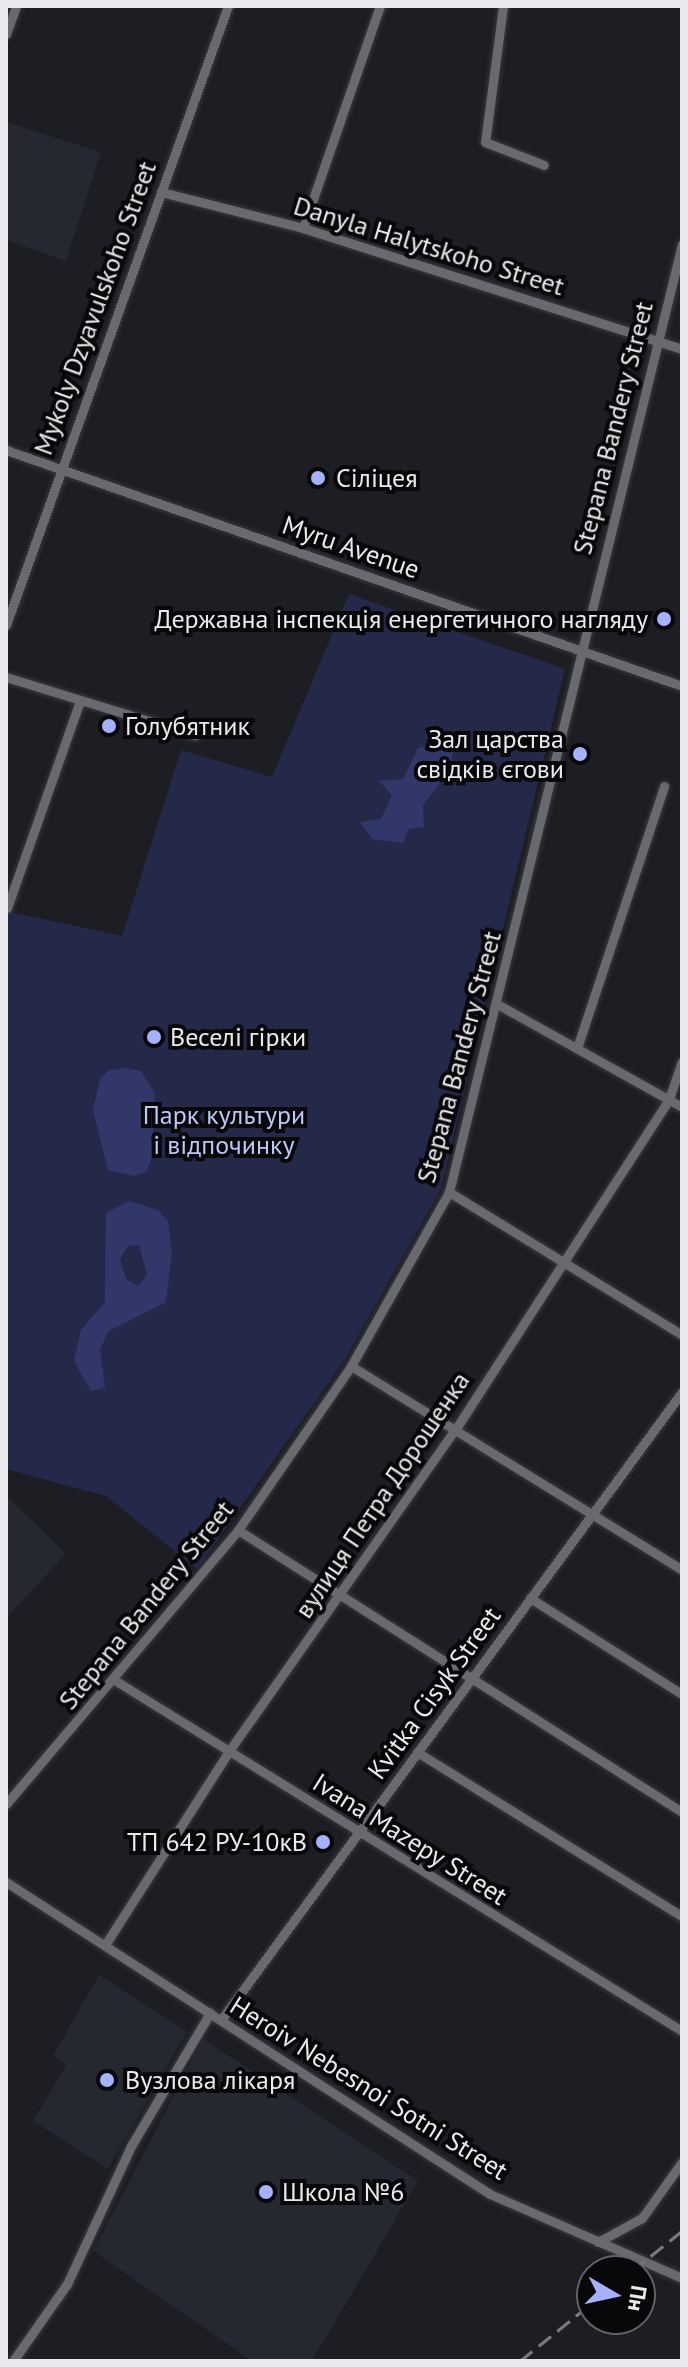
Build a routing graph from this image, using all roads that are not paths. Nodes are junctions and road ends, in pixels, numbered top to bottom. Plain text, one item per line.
1 (16, 6) edge
2 (228, 6) edge
3 (380, 6) edge
4 (503, 6) edge
5 (6, 34) edge
6 (544, 165) dead end
7 (161, 192) junction
8 (303, 228) junction
9 (682, 244) edge
10 (657, 341) junction
11 (682, 349) edge
12 (6, 450) edge
13 (60, 469) junction
14 (6, 625) edge
15 (580, 651) junction
16 (6, 677) edge
17 (682, 686) edge
18 (80, 701) junction
19 (195, 735) dead end
20 (664, 786) dead end
21 (7, 908) edge
22 (499, 1005) junction
23 (577, 1048) junction
24 (682, 1062) edge
25 (669, 1099) junction
26 (682, 1107) edge
27 (449, 1192) junction
28 (564, 1258) junction
29 (682, 1335) edge
30 (351, 1366) junction
31 (682, 1392) edge
32 (457, 1427) junction
33 (593, 1514) junction
34 (238, 1530) junction
35 (682, 1570) edge
36 (343, 1595) junction
37 (530, 1598) junction
38 (472, 1678) junction
39 (116, 1681) junction
40 (682, 1694) edge
41 (229, 1751) junction
42 (417, 1752) junction
43 (6, 1804) edge
44 (682, 1812) edge
45 (359, 1834) junction
46 (6, 1882) edge
47 (682, 1916) edge
48 (105, 1945) junction
49 (210, 2013) junction
50 (221, 2020) junction
51 (682, 2031) edge
52 (682, 2162) edge
53 (598, 2242) junction
54 (682, 2278) edge
55 (13, 2361) edge

1 - 5 street
2 - 7 street, Mykoly Dzyavulskoho Street
3 - 8 street
4 - 6 street
7 - 8 street, Danyla Halytskoho Street
7 - 13 street, Mykoly Dzyavulskoho Street
8 - 10 street, Danyla Halytskoho Street
9 - 10 street, Stepana Bandery Street
10 - 11 street, Danyla Halytskoho Street
10 - 15 street, Stepana Bandery Street
12 - 13 street, Myru Avenue
13 - 14 street, Mykoly Dzyavulskoho Street
13 - 15 street, Myru Avenue
15 - 17 street, Myru Avenue
15 - 22 street, Stepana Bandery Street
16 - 18 street
18 - 19 street
18 - 21 street
20 - 23 street
22 - 23 street
22 - 27 street, Stepana Bandery Street
23 - 25 street
24 - 25 street, вулиця Петра Дорошенка
25 - 26 street
25 - 28 street, вулиця Петра Дорошенка
27 - 28 street
27 - 30 street, Stepana Bandery Street
28 - 29 street
28 - 32 street, вулиця Петра Дорошенка
30 - 32 street
30 - 34 street, Stepana Bandery Street
31 - 33 street, Kvitka Cisyk Street
32 - 33 street
32 - 36 street, вулиця Петра Дорошенка
33 - 35 street
33 - 37 street, Kvitka Cisyk Street
34 - 36 street
34 - 39 street, Stepana Bandery Street
36 - 38 street
36 - 41 street, вулиця Петра Дорошенка
37 - 38 street, Kvitka Cisyk Street
37 - 40 street
38 - 42 street, Kvitka Cisyk Street
38 - 44 street
39 - 41 street, Ivana Mazepy Street
39 - 43 street, Stepana Bandery Street
41 - 45 street, Ivana Mazepy Street
41 - 48 street, вулиця Петра Дорошенка
42 - 45 street, Kvitka Cisyk Street
42 - 47 street
45 - 50 street, Kvitka Cisyk Street
45 - 51 street, Ivana Mazepy Street
46 - 48 street, Heroiv Nebesnoi Sotni Street
48 - 49 street, Heroiv Nebesnoi Sotni Street
49 - 50 street, Heroiv Nebesnoi Sotni Street
49 - 55 street
50 - 53 street, Heroiv Nebesnoi Sotni Street
52 - 53 street
53 - 54 street, Heroiv Nebesnoi Sotni Street

